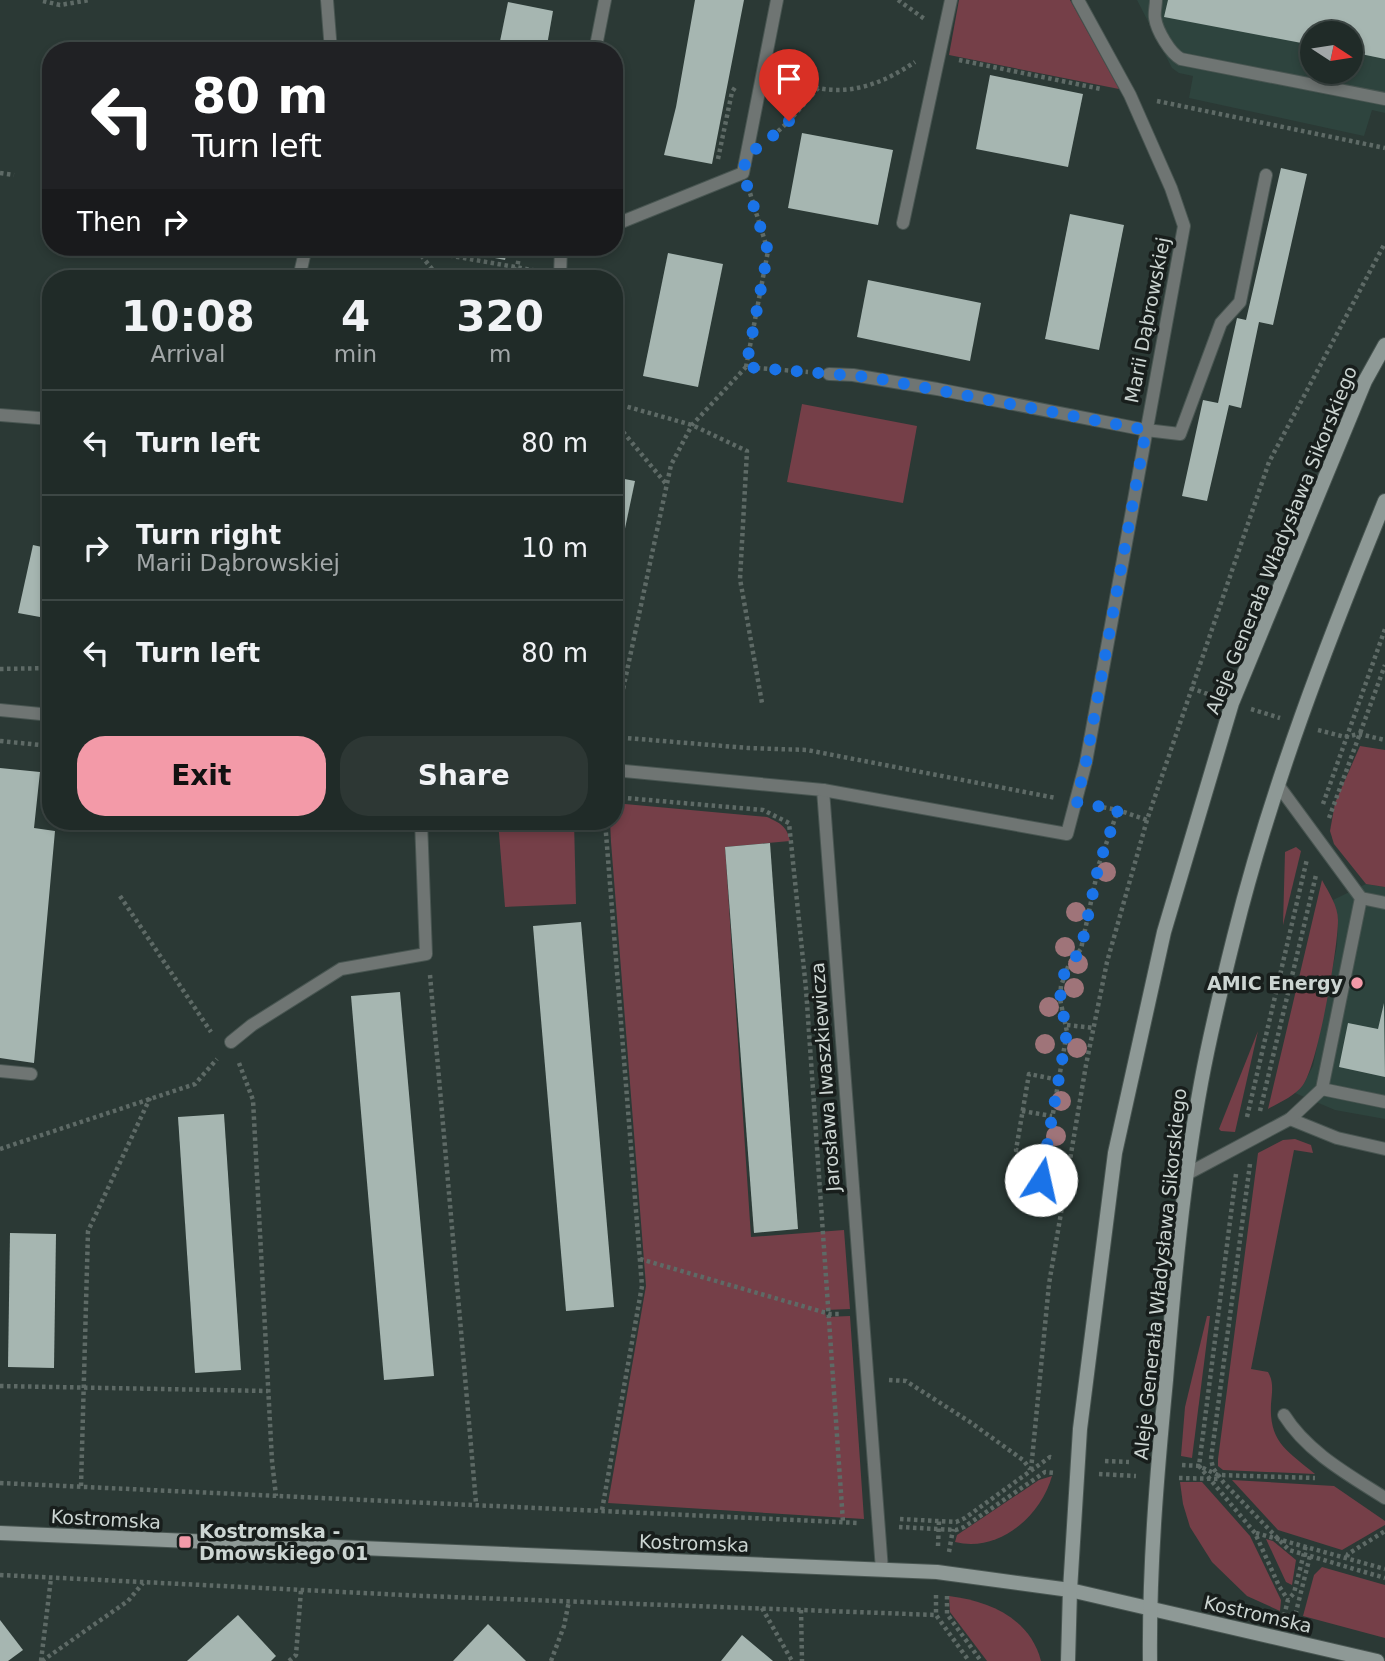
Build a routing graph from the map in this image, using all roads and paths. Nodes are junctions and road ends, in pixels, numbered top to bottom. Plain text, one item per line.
1 (90, 0) edge
2 (327, 0) edge
3 (605, 0) edge
4 (777, 0) edge
5 (951, 0) edge
6 (1078, 0) edge
7 (1156, 0) edge
8 (43, 1) edge
9 (330, 42) edge
10 (597, 42) edge
11 (926, 57) dead end
12 (1385, 99) edge
13 (747, 154) junction
14 (0, 173) edge
15 (743, 173) junction
16 (1266, 175) dead end
17 (14, 176) dead end
18 (623, 221) edge
19 (903, 223) dead end
20 (422, 256) edge
21 (450, 256) edge
22 (519, 256) edge
23 (517, 268) junction
24 (433, 270) edge
25 (513, 270) edge
26 (528, 270) edge
27 (1385, 345) edge
28 (746, 367) junction
29 (830, 374) joint
30 (623, 406) edge
31 (0, 415) edge
32 (42, 418) edge
33 (692, 425) junction
34 (1146, 430) junction
35 (623, 432) edge
36 (667, 485) junction
37 (1385, 501) edge
38 (1385, 629) edge
39 (1385, 665) edge
40 (42, 668) edge
41 (0, 669) edge
42 (623, 689) edge
43 (762, 703) dead end
44 (0, 709) edge
45 (42, 714) edge
46 (623, 738) edge
47 (0, 741) edge
48 (42, 745) edge
49 (623, 771) edge
50 (1278, 785) junction
51 (823, 790) junction
52 (623, 798) edge
53 (1076, 802) junction
54 (1323, 804) dead end
55 (1332, 808) dead end
56 (1118, 810) junction
57 (1147, 820) dead end
58 (421, 830) edge
59 (606, 830) edge
60 (1307, 858) dead end
61 (1316, 875) dead end
62 (120, 896) dead end
63 (1361, 898) junction
64 (1385, 903) edge
65 (426, 954) junction
66 (1067, 1024) junction
67 (1094, 1028) dead end
68 (231, 1042) junction
69 (0, 1071) edge
70 (31, 1074) dead end
71 (1059, 1080) junction
72 (1322, 1089) junction
73 (150, 1098) junction
74 (1385, 1102) edge
75 (1023, 1111) junction
76 (1259, 1114) dead end
77 (1052, 1116) junction
78 (1290, 1119) junction
79 (1245, 1124) dead end
80 (0, 1149) edge
81 (1385, 1149) edge
82 (1046, 1154) junction
83 (1251, 1159) dead end
84 (1187, 1174) junction
85 (1236, 1174) dead end
86 (1062, 1209) dead end
87 (640, 1258) junction
88 (830, 1314) junction
89 (867, 1380) junction
90 (0, 1385) edge
91 (83, 1386) junction
92 (268, 1391) junction
93 (1284, 1415) dead end
94 (1053, 1458) dead end
95 (1105, 1461) dead end
96 (1129, 1462) dead end
97 (1182, 1465) dead end
98 (1335, 1465) junction
99 (1199, 1466) junction
100 (1031, 1470) junction
101 (1052, 1472) dead end
102 (1105, 1475) dead end
103 (1128, 1476) dead end
104 (1220, 1477) junction
105 (1181, 1478) dead end
106 (1209, 1479) junction
107 (0, 1483) edge
108 (81, 1486) junction
109 (276, 1496) junction
110 (1385, 1498) edge
111 (476, 1503) junction
112 (602, 1510) junction
113 (939, 1521) junction
114 (879, 1524) junction
115 (897, 1527) dead end
116 (939, 1529) junction
117 (953, 1529) junction
118 (1385, 1531) edge
119 (0, 1533) edge
120 (1255, 1533) junction
121 (1276, 1537) junction
122 (950, 1545) dead end
123 (1306, 1545) junction
124 (938, 1546) dead end
125 (1304, 1554) junction
126 (1310, 1556) junction
127 (1347, 1557) junction
128 (1385, 1569) edge
129 (882, 1570) junction
130 (0, 1576) edge
131 (51, 1578) junction
132 (1385, 1578) edge
133 (143, 1582) junction
134 (301, 1590) junction
135 (1070, 1590) junction
136 (936, 1595) dead end
137 (947, 1597) dead end
138 (569, 1601) junction
139 (762, 1607) junction
140 (1149, 1609) junction
141 (801, 1610) junction
142 (936, 1615) junction
143 (1289, 1642) junction
144 (42, 1661) edge
145 (289, 1661) edge
146 (551, 1661) edge
147 (792, 1661) edge
148 (802, 1661) edge
149 (969, 1661) edge
150 (981, 1661) edge
151 (1068, 1661) edge
152 (1150, 1661) edge
153 (1377, 1661) edge

1 - 8 path
2 - 9 lane
3 - 10 lane
4 - 13 lane
5 - 19 lane
6 - 34 lane, Marii Dąbrowskiej
7 - 12 lane
11 - 13 path
13 - 15 lane
14 - 17 path
15 - 18 lane
15 - 28 path
16 - 34 lane
20 - 24 path
21 - 23 path
22 - 23 path
23 - 25 path
23 - 26 path
27 - 135 main road, Aleje Generała Władysława Sikorskiego
28 - 29 path
28 - 33 path
29 - 34 lane
30 - 33 path
31 - 32 lane
33 - 36 path
33 - 43 path
34 - 53 lane, Marii Dąbrowskiej
35 - 36 path
36 - 42 path
37 - 50 main road, Aleje Generała Władysława Sikorskiego
38 - 54 path
39 - 55 path
40 - 41 path
44 - 45 lane
46 - 53 path
47 - 48 path
49 - 51 lane
50 - 63 lane
50 - 84 main road, Aleje Generała Władysława Sikorskiego
51 - 53 lane, Marii Dąbrowskiej
51 - 89 lane, Jarosława Iwaszkiewicza
52 - 88 path
53 - 56 path
56 - 57 path
56 - 66 path
58 - 65 lane
59 - 87 path
60 - 79 path
61 - 76 path
62 - 68 path
63 - 64 lane
63 - 72 lane
65 - 68 lane
65 - 111 path
66 - 67 path
66 - 71 path
68 - 73 path
68 - 92 path
69 - 70 lane
71 - 75 path
71 - 77 path
72 - 74 lane
72 - 78 lane
73 - 80 path
73 - 91 path
75 - 77 path
75 - 82 path
77 - 82 path
78 - 81 lane
78 - 84 lane
82 - 86 path
83 - 104 path
84 - 140 main road, Aleje Generała Władysława Sikorskiego
85 - 99 path
87 - 88 path
87 - 112 path
88 - 112 path
89 - 100 path
89 - 114 lane, Jarosława Iwaszkiewicza
90 - 91 path
91 - 92 path
91 - 108 path
92 - 109 path
93 - 98 lane
94 - 100 path
95 - 96 path
97 - 99 path
98 - 104 path
98 - 110 lane
99 - 104 path
99 - 106 path
100 - 113 path
101 - 117 path
102 - 103 path
104 - 106 path
104 - 121 path
105 - 106 path
106 - 120 path
107 - 108 path
108 - 109 path
109 - 111 path
111 - 112 path
113 - 114 path
113 - 116 path
114 - 129 lane, Jarosława Iwaszkiewicza
115 - 116 path
116 - 117 path
116 - 124 path
117 - 122 path
118 - 127 path
119 - 129 main road, Kostromska
120 - 121 path
120 - 125 path
121 - 123 path
121 - 125 path
123 - 125 path
123 - 127 path
125 - 126 path
126 - 132 path
126 - 143 path
127 - 128 path
129 - 135 main road, Kostromska
130 - 131 path
131 - 133 path
131 - 144 path
133 - 134 path
133 - 144 path
134 - 138 path
134 - 145 path
135 - 140 main road, Kostromska
135 - 151 main road, Aleje Generała Władysława Sikorskiego
136 - 142 path
137 - 150 path
138 - 139 path
138 - 146 path
139 - 141 path
139 - 147 path
140 - 143 main road, Kostromska
140 - 152 main road, Aleje Generała Władysława Sikorskiego
141 - 142 path
141 - 148 path
142 - 149 path
143 - 153 main road, Kostromska

